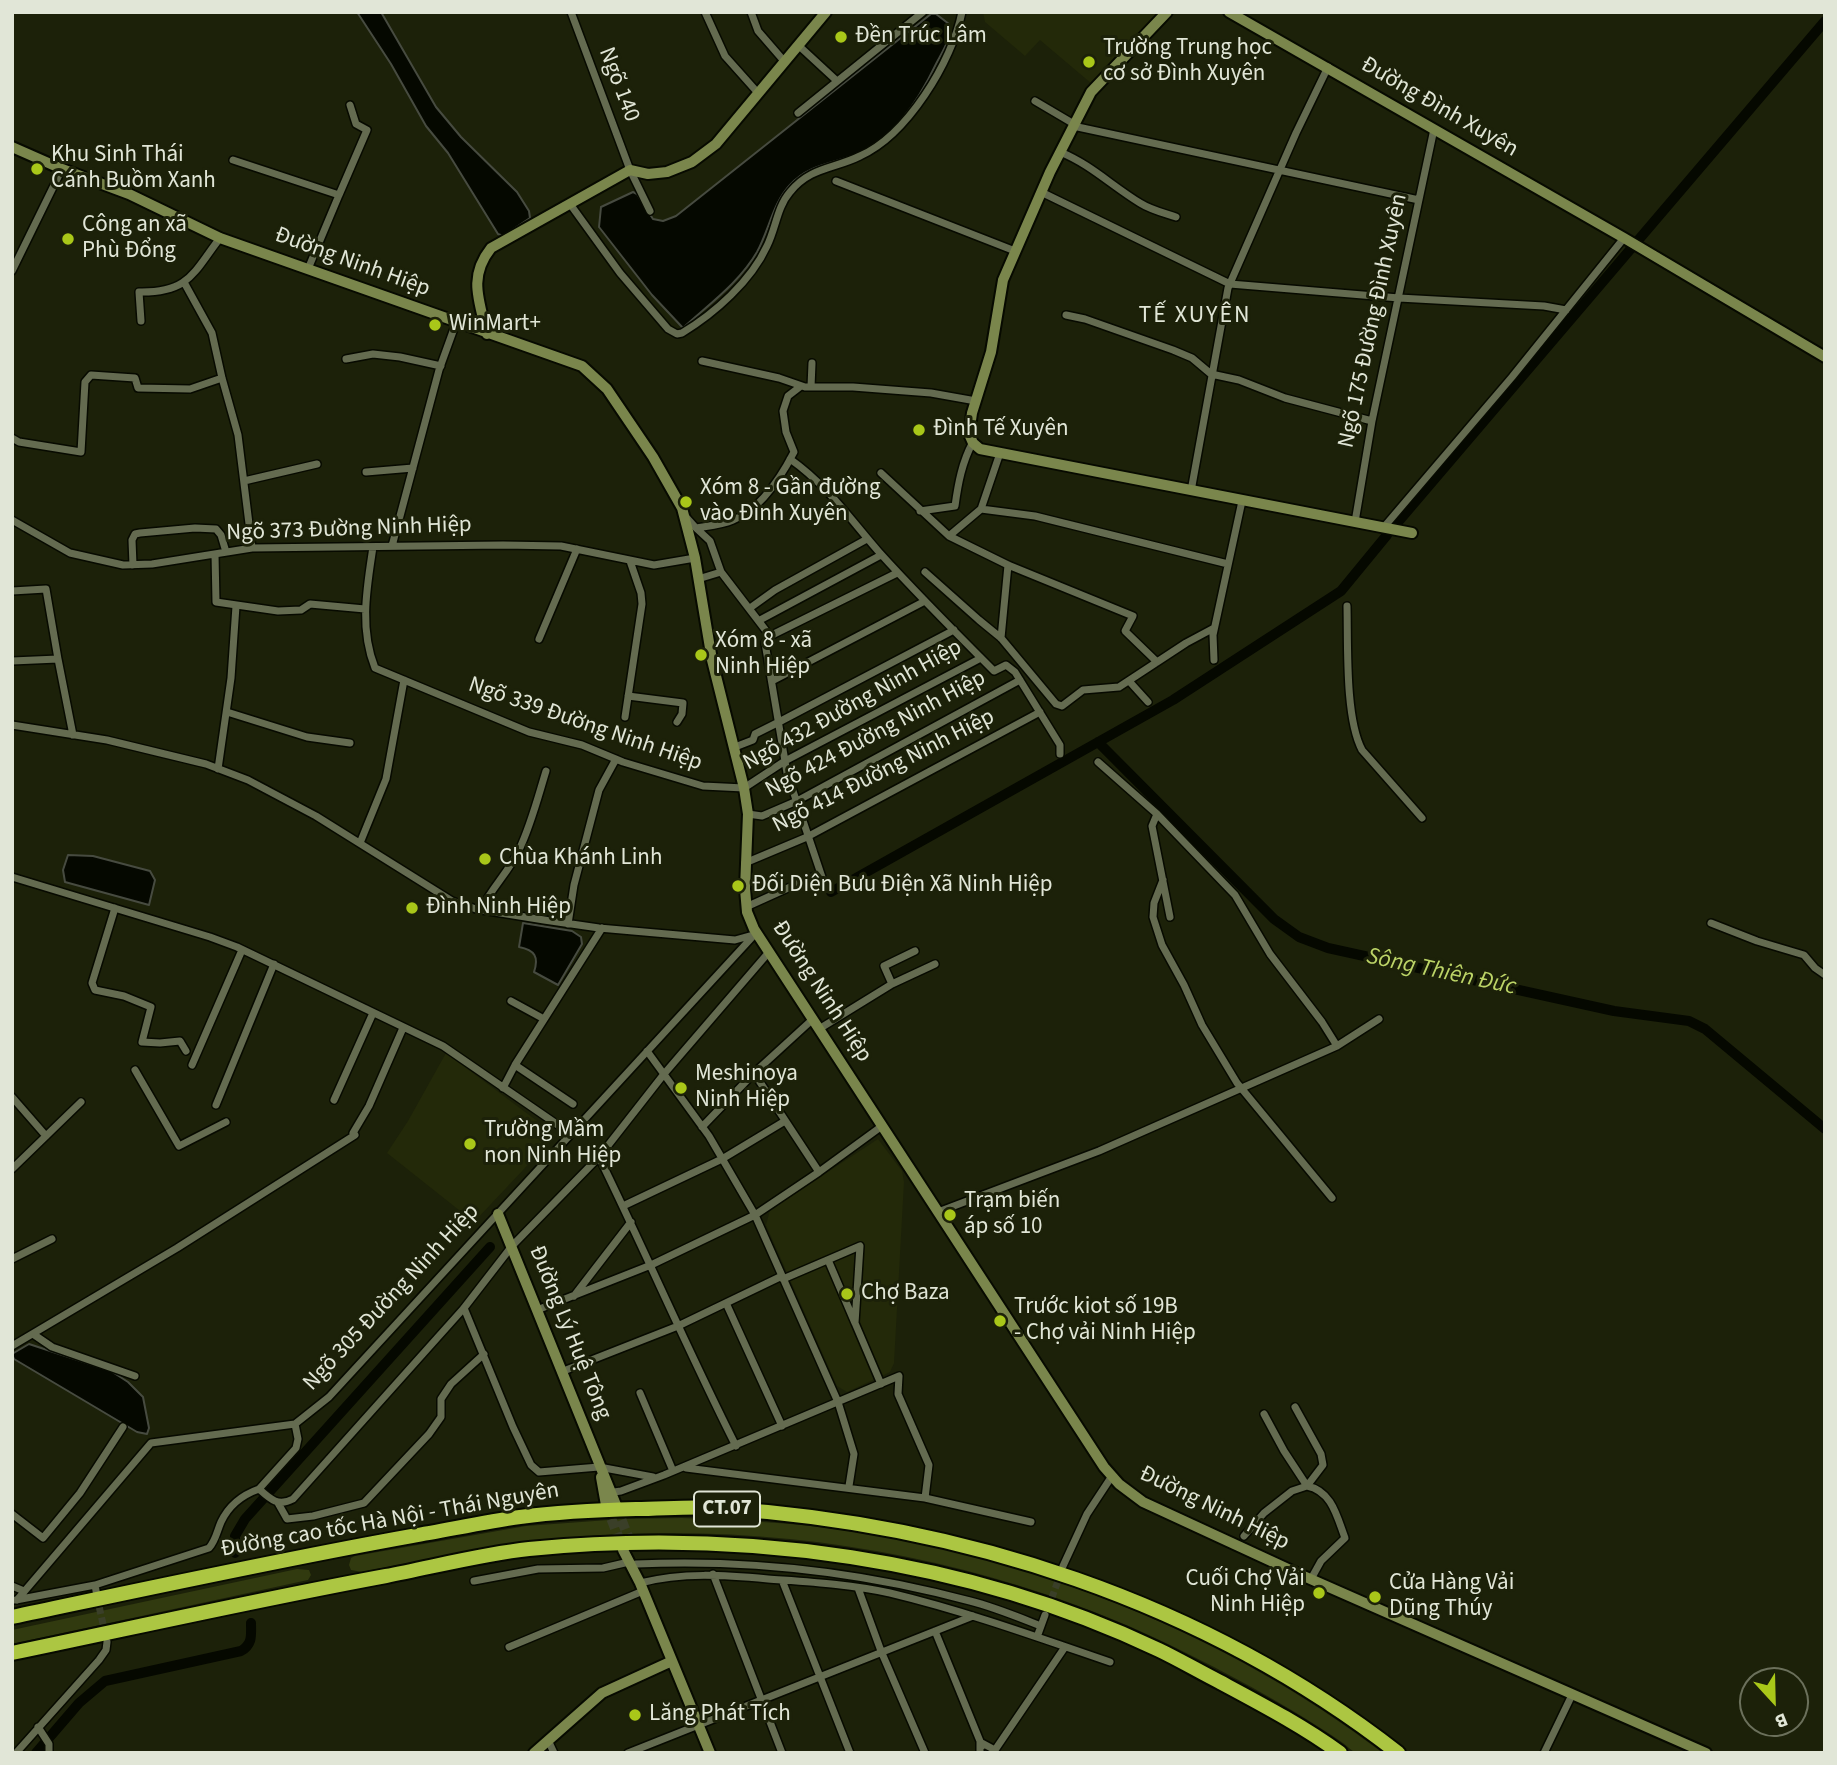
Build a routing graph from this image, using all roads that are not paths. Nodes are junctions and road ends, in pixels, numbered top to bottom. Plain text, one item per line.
1 (571, 12) edge
2 (705, 12) edge
3 (751, 12) edge
4 (826, 12) edge
5 (923, 12) edge
6 (962, 12) edge
7 (1167, 12) edge
8 (1228, 12) edge
9 (798, 45) junction
10 (784, 61) junction
11 (1328, 67) junction
12 (837, 81) junction
13 (758, 93) junction
14 (1035, 101) dead end
15 (349, 105) dead end
16 (798, 113) dead end
17 (1074, 125) junction
18 (1434, 129) junction
19 (12, 147) edge
20 (1060, 152) junction
21 (233, 160) dead end
22 (62, 169) junction
23 (1280, 169) junction
24 (630, 170) junction
25 (836, 181) dead end
26 (1041, 192) junction
27 (339, 195) junction
28 (1419, 200) junction
29 (570, 204) junction
30 (650, 211) dead end
31 (1176, 217) dead end
32 (220, 238) junction
33 (1626, 239) junction
34 (1015, 251) junction
35 (308, 269) junction
36 (12, 271) edge
37 (185, 284) junction
38 (1230, 284) junction
39 (1399, 298) junction
40 (1566, 310) junction
41 (1066, 315) dead end
42 (141, 321) dead end
43 (456, 323) junction
44 (486, 334) junction
45 (1825, 357) edge
46 (346, 359) dead end
47 (702, 361) dead end
48 (812, 363) dead end
49 (440, 366) junction
50 (1212, 374) junction
51 (222, 378) junction
52 (801, 386) junction
53 (811, 387) junction
54 (976, 401) junction
55 (1372, 421) junction
56 (12, 438) edge
57 (973, 442) junction
58 (1000, 453) junction
59 (792, 456) junction
60 (317, 464) dead end
61 (413, 468) junction
62 (366, 471) dead end
63 (881, 473) dead end
64 (244, 481) junction
65 (1191, 491) junction
66 (1242, 501) junction
67 (682, 508) junction
68 (981, 509) junction
69 (920, 511) junction
70 (12, 520) edge
71 (1355, 522) junction
72 (1384, 527) junction
73 (696, 528) junction
74 (1412, 533) dead end
75 (948, 536) junction
76 (867, 539) junction
77 (392, 546) junction
78 (373, 547) junction
79 (252, 548) junction
80 (577, 550) junction
81 (226, 552) junction
82 (215, 554) junction
83 (881, 555) junction
84 (695, 558) junction
85 (630, 561) junction
86 (1228, 564) junction
87 (133, 565) junction
88 (1008, 565) junction
89 (721, 572) junction
90 (897, 572) junction
91 (925, 572) dead end
92 (698, 579) junction
93 (12, 591) edge
94 (925, 601) junction
95 (1347, 606) dead end
96 (236, 607) junction
97 (750, 608) junction
98 (365, 609) junction
99 (760, 620) junction
100 (1214, 628) junction
101 (954, 630) junction
102 (770, 636) junction
103 (1002, 638) junction
104 (539, 639) dead end
105 (981, 658) junction
106 (58, 659) junction
107 (1214, 660) dead end
108 (12, 661) edge
109 (1157, 662) junction
110 (404, 680) junction
111 (1020, 680) junction
112 (772, 681) junction
113 (1129, 681) junction
114 (628, 696) junction
115 (1148, 702) dead end
116 (227, 712) junction
117 (1040, 712) junction
118 (625, 717) dead end
119 (677, 722) dead end
120 (779, 722) junction
121 (12, 725) edge
122 (73, 735) junction
123 (351, 743) dead end
124 (734, 747) junction
125 (1060, 754) dead end
126 (615, 759) junction
127 (785, 761) junction
128 (1098, 762) dead end
129 (218, 769) junction
130 (547, 771) dead end
131 (744, 788) junction
132 (797, 801) junction
133 (748, 814) junction
134 (1157, 814) junction
135 (1422, 818) dead end
136 (807, 837) junction
137 (360, 844) junction
138 (745, 863) junction
139 (819, 874) junction
140 (12, 877) edge
141 (1163, 880) junction
142 (825, 886) dead end
143 (746, 907) junction
144 (115, 908) junction
145 (481, 910) junction
146 (1170, 917) dead end
147 (568, 923) junction
148 (1711, 923) dead end
149 (602, 928) junction
150 (756, 933) junction
151 (242, 950) junction
152 (915, 951) dead end
153 (769, 952) junction
154 (274, 964) junction
155 (935, 964) dead end
156 (1825, 975) edge
157 (892, 984) junction
158 (511, 1001) dead end
159 (373, 1013) junction
160 (544, 1018) junction
161 (1379, 1019) dead end
162 (816, 1024) junction
163 (403, 1028) junction
164 (1337, 1046) junction
165 (186, 1051) dead end
166 (647, 1051) junction
167 (192, 1065) dead end
168 (515, 1065) junction
169 (135, 1070) dead end
170 (754, 1073) junction
171 (664, 1074) junction
172 (503, 1088) junction
173 (1241, 1088) junction
174 (334, 1100) dead end
175 (14, 1102) edge
176 (80, 1102) dead end
177 (573, 1104) dead end
178 (216, 1105) dead end
179 (785, 1121) junction
180 (226, 1122) dead end
181 (882, 1126) junction
182 (702, 1127) junction
183 (571, 1134) junction
184 (46, 1136) junction
185 (599, 1157) junction
186 (722, 1159) junction
187 (12, 1169) edge
188 (819, 1172) junction
189 (1332, 1198) dead end
190 (623, 1206) junction
191 (938, 1212) junction
192 (498, 1214) junction
193 (755, 1215) junction
194 (631, 1222) junction
195 (52, 1239) dead end
196 (512, 1246) junction
197 (12, 1259) edge
198 (828, 1260) junction
199 (651, 1265) junction
200 (782, 1277) junction
201 (572, 1298) junction
202 (726, 1303) junction
203 (464, 1307) junction
204 (537, 1310) junction
205 (855, 1323) junction
206 (678, 1326) junction
207 (33, 1335) junction
208 (12, 1346) edge
209 (484, 1354) junction
210 (561, 1371) junction
211 (135, 1376) dead end
212 (881, 1384) junction
213 (640, 1393) dead end
214 (838, 1402) junction
215 (1295, 1407) dead end
216 (1264, 1414) dead end
217 (295, 1424) junction
218 (782, 1426) junction
219 (123, 1427) dead end
220 (736, 1446) junction
221 (599, 1467) junction
222 (683, 1467) junction
223 (673, 1471) junction
224 (1112, 1476) junction
225 (656, 1478) junction
226 (849, 1486) junction
227 (1307, 1486) junction
228 (260, 1490) junction
229 (607, 1493) junction
230 (925, 1498) junction
231 (273, 1501) junction
232 (611, 1505) tunnel mouth
233 (12, 1514) edge
234 (1031, 1522) dead end
235 (1244, 1536) dead end
236 (628, 1549) tunnel mouth
237 (633, 1563) junction
238 (1063, 1566) tunnel mouth
239 (713, 1574) junction
240 (1311, 1579) junction
241 (782, 1580) junction
242 (474, 1581) dead end
243 (95, 1585) junction
244 (12, 1587) edge
245 (642, 1587) junction
246 (858, 1588) junction
247 (24, 1591) junction
248 (97, 1596) tunnel mouth
249 (14, 1600) edge
250 (1045, 1615) tunnel mouth
251 (973, 1616) junction
252 (12, 1617) edge
253 (1041, 1626) junction
254 (935, 1631) junction
255 (1037, 1637) junction
256 (107, 1642) tunnel mouth
257 (509, 1647) dead end
258 (1065, 1647) junction
259 (881, 1651) junction
260 (12, 1653) edge
261 (673, 1661) junction
262 (1110, 1662) dead end
263 (819, 1677) junction
264 (1572, 1695) junction
265 (761, 1700) junction
266 (699, 1726) junction
267 (38, 1727) junction
268 (548, 1740) junction
269 (981, 1742) junction
270 (997, 1751) edge
271 (631, 1752) edge
272 (16, 1753) edge
273 (49, 1753) edge
274 (534, 1753) edge
275 (554, 1753) edge
276 (710, 1753) edge
277 (782, 1753) edge
278 (850, 1753) edge
279 (925, 1753) edge
280 (982, 1753) edge
281 (1340, 1753) edge
282 (1398, 1753) edge
283 (1544, 1753) edge
284 (1706, 1753) edge

1 - 24 street, Ngõ 140
2 - 13 street
3 - 10 street
4 - 9 main road
5 - 12 street
6 - 29 street
7 - 17 main road
8 - 11 main road, Đường Đình Xuyên
9 - 10 main road
9 - 12 street
10 - 13 main road
11 - 18 main road, Đường Đình Xuyên
11 - 23 street
12 - 16 street
13 - 24 main road
14 - 17 street
15 - 27 street
17 - 20 main road
17 - 23 street
18 - 28 street, Ngõ 175 Đường Đình Xuyên
18 - 33 main road, Đường Đình Xuyên
19 - 22 main road, Đường Ninh Hiệp
20 - 26 main road
20 - 31 street
21 - 27 street
22 - 32 main road, Đường Ninh Hiệp
22 - 36 street
23 - 28 street
23 - 38 street
24 - 29 main road
24 - 30 street, Ngõ 140
25 - 34 street
26 - 34 main road
26 - 38 street
27 - 35 street
28 - 39 street, Ngõ 175 Đường Đình Xuyên
29 - 44 main road
32 - 35 main road, Đường Ninh Hiệp
32 - 37 street
33 - 40 street
33 - 45 main road, Đường Đình Xuyên
34 - 54 main road
35 - 43 main road, Đường Ninh Hiệp
37 - 42 street
37 - 51 street
38 - 39 street
38 - 50 street
39 - 40 street
39 - 55 street, Ngõ 175 Đường Đình Xuyên
40 - 72 street
41 - 50 street
43 - 44 main road, Đường Ninh Hiệp
43 - 49 street
44 - 67 main road, Đường Ninh Hiệp
46 - 49 street
47 - 52 street
48 - 53 street
49 - 61 street
50 - 55 street
50 - 65 street
51 - 56 street
51 - 64 street
52 - 53 street
52 - 59 street
53 - 54 street
54 - 57 main road
55 - 71 street, Ngõ 175 Đường Đình Xuyên
57 - 58 main road
57 - 69 street
58 - 65 main road
58 - 68 street
59 - 73 street
59 - 76 street
60 - 64 street
61 - 62 street
61 - 77 street
63 - 69 street
64 - 79 street
65 - 66 main road
66 - 71 main road
66 - 86 street
67 - 73 street
67 - 84 main road, Đường Ninh Hiệp
68 - 75 street
68 - 86 street
69 - 75 street
70 - 87 street, Ngõ 373 Đường Ninh Hiệp
71 - 72 main road
72 - 74 main road
73 - 89 street
75 - 88 street
76 - 83 street
76 - 97 street
77 - 78 street, Ngõ 373 Đường Ninh Hiệp
77 - 80 street, Ngõ 373 Đường Ninh Hiệp
78 - 79 street, Ngõ 373 Đường Ninh Hiệp
78 - 98 street, Ngõ 339 Đường Ninh Hiệp
79 - 81 street, Ngõ 373 Đường Ninh Hiệp
80 - 85 street, Ngõ 373 Đường Ninh Hiệp
80 - 104 street
81 - 82 street, Ngõ 373 Đường Ninh Hiệp
81 - 87 street
82 - 87 street, Ngõ 373 Đường Ninh Hiệp
82 - 96 street
83 - 90 street
83 - 99 street
84 - 85 street, Ngõ 373 Đường Ninh Hiệp
84 - 92 main road, Đường Ninh Hiệp
85 - 114 street
86 - 100 street
88 - 103 street
88 - 109 street
89 - 92 street
89 - 97 street
90 - 94 street
90 - 102 street
91 - 103 street
92 - 124 main road, Đường Ninh Hiệp
93 - 106 street
94 - 101 street
94 - 112 street
95 - 135 street
96 - 98 street
96 - 116 street
97 - 99 street
98 - 110 street, Ngõ 339 Đường Ninh Hiệp
99 - 102 street
100 - 107 street
100 - 109 street
101 - 105 street
101 - 120 street
102 - 112 street
103 - 113 street
105 - 111 street
105 - 127 street, Ngõ 432 Đường Ninh Hiệp
106 - 108 street
106 - 122 street
109 - 113 street
110 - 126 street, Ngõ 339 Đường Ninh Hiệp
110 - 137 street
111 - 117 street
111 - 132 street, Ngõ 424 Đường Ninh Hiệp
112 - 120 street
113 - 115 street
114 - 118 street
114 - 119 street
116 - 123 street
116 - 129 street
117 - 125 street
117 - 136 street, Ngõ 414 Đường Ninh Hiệp
120 - 124 street
120 - 127 street
121 - 122 street
122 - 129 street
124 - 131 main road, Đường Ninh Hiệp
126 - 131 street, Ngõ 339 Đường Ninh Hiệp
126 - 147 street
127 - 131 street, Ngõ 432 Đường Ninh Hiệp
127 - 132 street
128 - 134 street
129 - 137 street
130 - 145 street
131 - 133 main road, Đường Ninh Hiệp
132 - 133 street, Ngõ 424 Đường Ninh Hiệp
132 - 136 street
133 - 138 main road, Đường Ninh Hiệp
134 - 141 street
134 - 164 street
136 - 138 street, Ngõ 414 Đường Ninh Hiệp
136 - 139 street
137 - 145 street
138 - 143 main road, Đường Ninh Hiệp
139 - 142 street
139 - 143 street
140 - 144 street
141 - 146 street
141 - 173 street
143 - 150 main road, Đường Ninh Hiệp
144 - 151 street
144 - 165 street
145 - 147 street
147 - 149 street
148 - 156 street
149 - 150 street
149 - 160 street
150 - 153 main road, Đường Ninh Hiệp
150 - 166 street, Ngõ 305 Đường Ninh Hiệp
151 - 154 street
151 - 167 street
152 - 157 street
153 - 162 main road, Đường Ninh Hiệp
153 - 171 street
154 - 159 street
154 - 178 street
155 - 157 street
157 - 162 street
158 - 160 street
159 - 163 street
159 - 174 street
160 - 168 street
161 - 164 street
162 - 170 street
162 - 181 main road, Đường Ninh Hiệp
163 - 172 street
163 - 207 street
164 - 173 street
166 - 171 street
166 - 183 street, Ngõ 305 Đường Ninh Hiệp
168 - 172 street
168 - 177 street
169 - 180 street
170 - 179 street
170 - 182 street
171 - 182 street
171 - 185 street
172 - 183 street
173 - 189 street
173 - 191 street
175 - 184 street
176 - 184 street
179 - 186 street
179 - 188 street
181 - 188 street
181 - 191 main road, Đường Ninh Hiệp
182 - 186 street
183 - 192 street, Ngõ 305 Đường Ninh Hiệp
184 - 187 street
185 - 190 street
185 - 196 street
186 - 190 street
186 - 193 street
188 - 193 street
190 - 194 street
191 - 224 main road, Đường Ninh Hiệp
192 - 196 main road, Đường Lý Huệ Tông
192 - 217 street, Ngõ 305 Đường Ninh Hiệp
193 - 199 street
193 - 200 street
194 - 199 street
194 - 201 street
195 - 197 street
196 - 203 street
196 - 204 main road, Đường Lý Huệ Tông
198 - 200 street
198 - 205 street
198 - 205 street
199 - 201 street
199 - 206 street
200 - 202 street
200 - 214 street
201 - 204 street
202 - 206 street
202 - 218 street
203 - 209 street
203 - 231 street
204 - 210 main road, Đường Lý Huệ Tông
205 - 212 street
206 - 210 street
206 - 220 street
207 - 208 street
207 - 211 street
209 - 221 street
209 - 231 street
210 - 221 main road, Đường Lý Huệ Tông
212 - 214 street
212 - 230 street
213 - 223 street
214 - 218 street
214 - 226 street
215 - 227 street
216 - 227 street
217 - 228 street
217 - 247 street
218 - 220 street
219 - 233 street
220 - 222 street
221 - 225 street
221 - 229 main road, Đường Lý Huệ Tông
222 - 223 street
222 - 226 street
223 - 225 street
224 - 238 street
224 - 240 main road, Đường Ninh Hiệp
225 - 229 street
226 - 230 street
227 - 235 street
227 - 240 street
228 - 231 street
228 - 243 street
229 - 232 main road, Đường Lý Huệ Tông
230 - 234 street
236 - 237 main road
237 - 242 street
237 - 245 main road
237 - 253 street
239 - 241 street
239 - 245 street
239 - 265 street
240 - 264 main road, Đường Ninh Hiệp
241 - 246 street
241 - 263 street
243 - 248 street
243 - 249 street
244 - 247 street
245 - 257 street
245 - 261 main road
246 - 251 street
246 - 259 street
247 - 249 street
250 - 253 street
251 - 254 street
251 - 255 street
252 - 282 highway, Đường cao tốc Hà Nội - Thái Nguyên / CT.07
253 - 255 street
254 - 259 street
254 - 269 street
255 - 258 street
256 - 267 street
258 - 262 street
258 - 270 street
259 - 263 street
259 - 279 street
260 - 281 highway, CT.07
261 - 266 main road
261 - 268 main road
263 - 265 street
263 - 278 street
264 - 283 street
264 - 284 main road, Đường Ninh Hiệp
265 - 266 street
265 - 277 street
266 - 271 street
266 - 276 main road
267 - 272 street
267 - 273 street
268 - 274 main road
268 - 275 street
269 - 270 street
269 - 280 street

